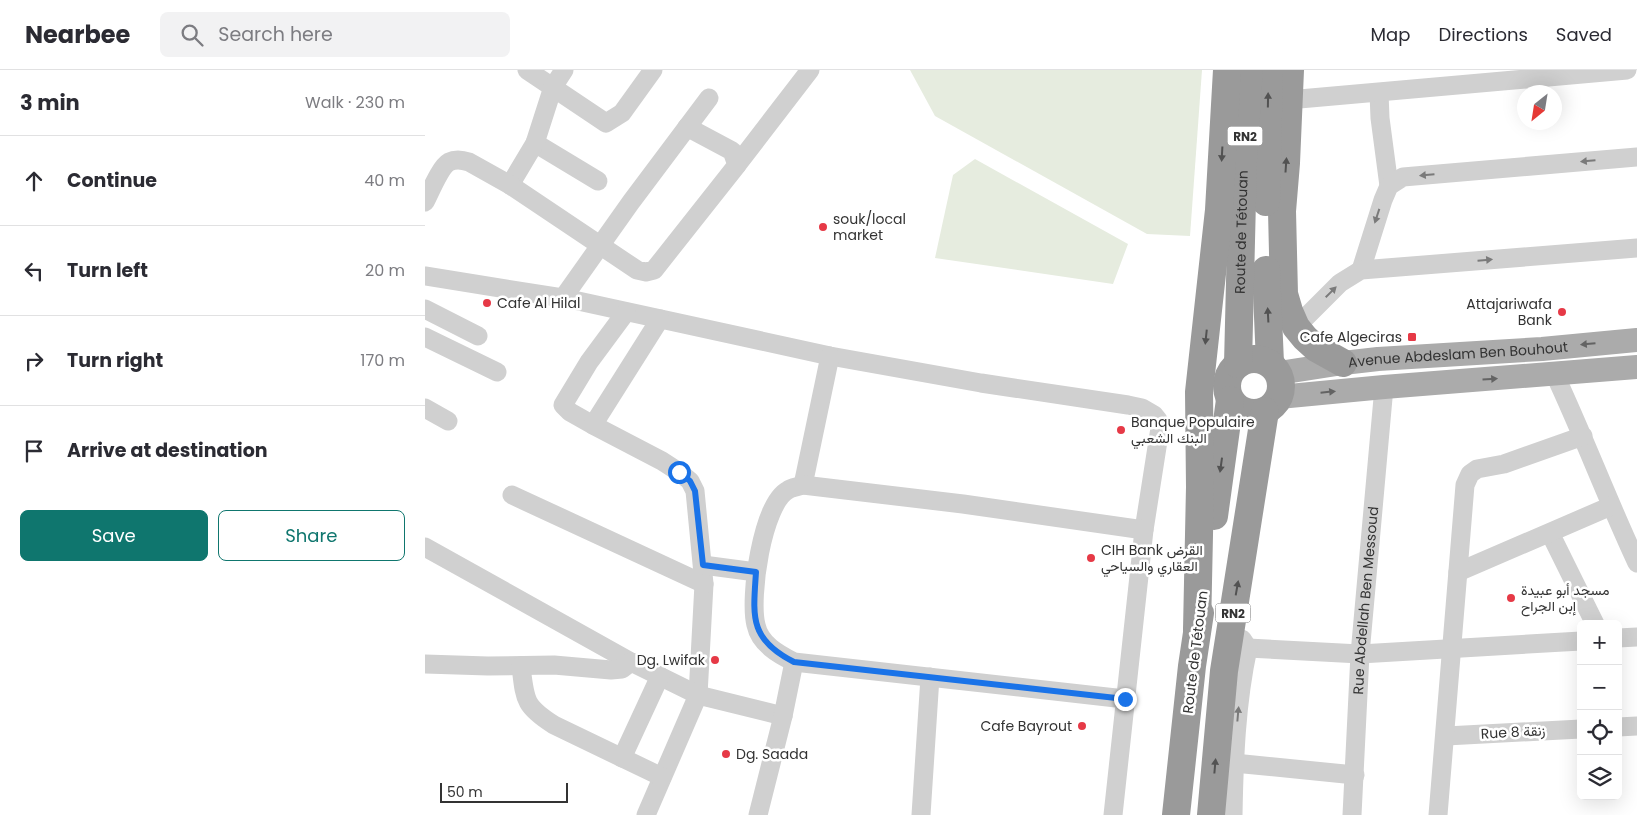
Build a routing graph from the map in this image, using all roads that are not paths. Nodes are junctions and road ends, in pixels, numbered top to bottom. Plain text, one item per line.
1 (527, 70) edge
2 (564, 70) edge
3 (653, 70) edge
4 (810, 70) edge
5 (1227, 70) edge
6 (1249, 70) edge
7 (1269, 70) edge
8 (1290, 70) edge
9 (1627, 70) edge
10 (553, 87) junction
11 (1379, 93) junction
12 (709, 98) dead end
13 (1288, 100) junction
14 (687, 127) junction
15 (535, 143) junction
16 (1637, 157) edge
17 (737, 165) junction
18 (598, 181) dead end
19 (510, 185) junction
20 (1389, 186) junction
21 (1241, 201) junction
22 (425, 202) edge
23 (1282, 211) junction
24 (601, 245) junction
25 (1637, 248) edge
26 (1265, 264) junction
27 (1361, 270) junction
28 (425, 276) edge
29 (1211, 289) junction
30 (563, 298) junction
31 (425, 308) edge
32 (626, 312) junction
33 (660, 320) junction
34 (1296, 327) junction
35 (478, 336) dead end
36 (425, 337) edge
37 (1637, 340) edge
38 (830, 356) junction
39 (1343, 363) junction
40 (1237, 364) junction
41 (1637, 367) edge
42 (497, 372) dead end
43 (1555, 375) junction
44 (1273, 386) junction
45 (1384, 387) junction
46 (1230, 400) junction
47 (425, 408) edge
48 (448, 421) dead end
49 (593, 425) junction
50 (1583, 436) junction
51 (803, 485) junction
52 (512, 495) dead end
53 (1611, 506) junction
54 (1144, 530) junction
55 (1550, 533) junction
56 (425, 548) edge
57 (1637, 563) edge
58 (756, 572) junction
59 (1458, 572) junction
60 (703, 574) junction
61 (1593, 620) edge
62 (1231, 623) junction
63 (1197, 630) junction
64 (1637, 637) edge
65 (1622, 638) edge
66 (1577, 641) edge
67 (1248, 648) junction
68 (1451, 648) junction
69 (1360, 654) junction
70 (631, 662) junction
71 (794, 662) junction
72 (425, 664) edge
73 (521, 666) junction
74 (660, 676) junction
75 (930, 677) junction
76 (698, 695) junction
77 (1125, 699) junction
78 (783, 716) junction
79 (1637, 726) edge
80 (1622, 727) edge
81 (1577, 729) edge
82 (1446, 736) junction
83 (622, 758) junction
84 (1234, 763) junction
85 (1355, 775) junction
86 (662, 777) junction
87 (646, 815) edge
88 (758, 815) edge
89 (921, 815) edge
90 (1113, 815) edge
91 (1176, 815) edge
92 (1211, 815) edge
93 (1233, 815) edge
94 (1352, 815) edge
95 (1438, 815) edge

1 - 10 street
2 - 10 street
3 - 10 street
4 - 17 street
5 -> 29 highway
6 - 21 highway, Route de Tétouan / RN2
26 -> 7 highway, Route de Tétouan / RN2
8 - 13 highway
9 - 11 street
10 - 15 street
11 - 13 street
11 - 20 street
12 - 14 street
23 -> 13 highway
14 - 17 street
14 - 24 street
15 - 18 street
15 - 19 street
16 -> 20 street
17 - 24 street
19 - 22 street
19 - 24 street
20 -> 27 street
21 - 29 highway
21 - 40 highway, Route de Tétouan / RN2
23 - 26 highway
23 - 34 highway
24 - 30 street
27 -> 25 street
44 -> 26 highway, Route de Tétouan / RN2
34 -> 27 street
28 - 30 street
29 -> 63 highway
30 - 32 street
31 - 35 street
32 - 33 street
32 - 49 street
33 - 38 street
33 - 49 street
34 - 39 highway
36 - 42 street
37 -> 39 main road, Avenue Abdeslam Ben Bouhout
38 - 51 street
38 - 54 street
39 - 44 main road, Avenue Abdeslam Ben Bouhout
40 - 44 highway
40 - 46 highway, Route de Tétouan / RN2
41 - 43 main road, Avenue Abdeslam Ben Bouhout
45 -> 43 main road, Avenue Abdeslam Ben Bouhout
43 - 50 street
44 -> 45 main road, Avenue Abdeslam Ben Bouhout
44 - 46 highway
62 -> 44 highway, Route de Tétouan / RN2
45 - 69 street, Rue Abdellah Ben Messoud
46 -> 63 highway, Route de Tétouan / RN2
47 - 48 street
49 - 60 street
50 - 53 street
50 - 59 street
51 - 54 street
51 - 58 street
52 - 60 street
53 - 55 street
53 - 57 street
54 - 77 street
55 - 59 street
55 - 61 street
56 - 70 street
58 - 60 street
58 - 71 street
59 - 68 street
60 - 76 street
62 - 67 street
92 -> 62 highway, Route de Tétouan / RN2
63 - 91 highway, Route de Tétouan / RN2
64 - 65 street
66 - 68 street
67 - 69 street
84 -> 67 street
68 - 69 street
68 - 82 street
69 - 85 street, Rue Abdellah Ben Messoud
70 - 73 street
70 - 74 street
71 - 75 street
71 - 78 street
72 - 73 street
73 - 83 street
74 - 76 street
74 - 83 street
75 - 77 street
75 - 89 street
76 - 78 street
76 - 86 street
77 - 90 street
78 - 88 street
79 - 80 street
81 - 82 street, Rue 8 زنقة
82 - 95 street
83 - 86 street
84 - 85 street
84 - 93 street
85 - 94 street, Rue Abdellah Ben Messoud
86 - 87 street

